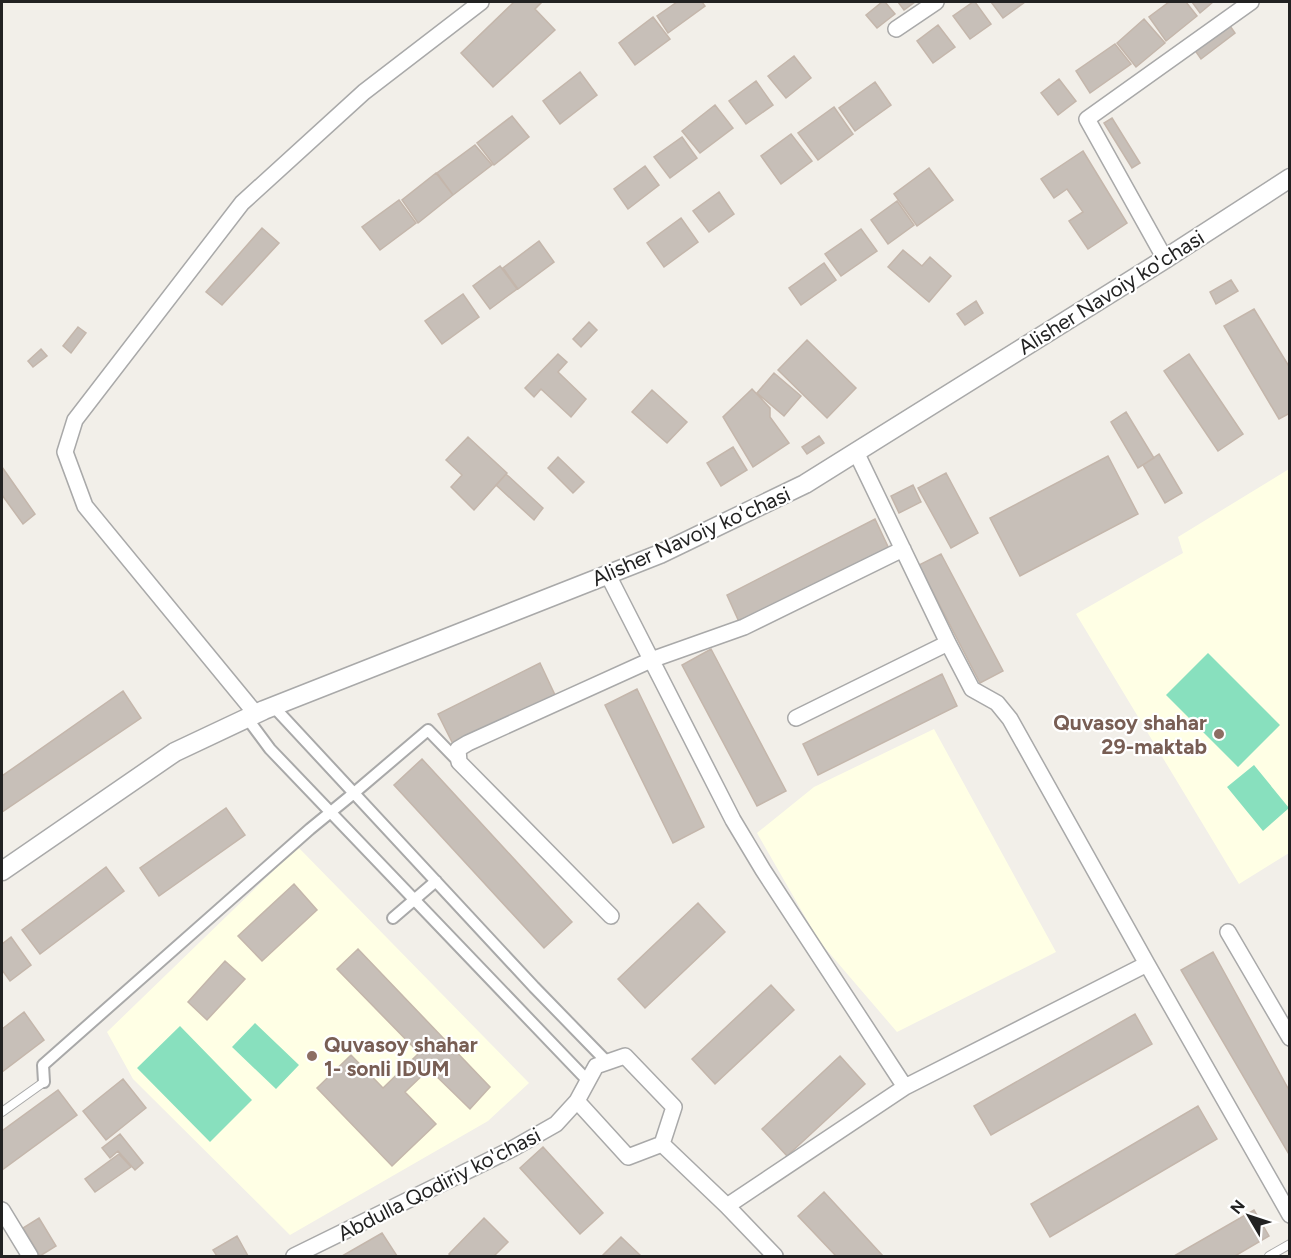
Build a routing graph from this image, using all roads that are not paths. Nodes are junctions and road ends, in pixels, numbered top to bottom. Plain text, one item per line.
1 (481, 2) edge
2 (936, 2) edge
3 (1251, 2) edge
4 (896, 29) dead end
5 (1290, 178) edge
6 (1165, 259) junction
7 (856, 452) junction
8 (903, 549) junction
9 (608, 575) junction
10 (948, 643) junction
11 (651, 660) junction
12 (273, 706) junction
13 (251, 716) junction
14 (796, 718) dead end
15 (459, 762) junction
16 (354, 793) junction
17 (330, 812) junction
18 (2, 870) edge
19 (436, 881) junction
20 (414, 899) junction
21 (611, 916) dead end
22 (393, 918) dead end
23 (1228, 932) dead end
24 (1147, 964) junction
25 (1290, 1038) edge
26 (608, 1062) junction
27 (588, 1081) junction
28 (44, 1082) joint
29 (905, 1087) junction
30 (577, 1101) junction
31 (2, 1112) edge
32 (662, 1144) junction
33 (727, 1206) junction
34 (2, 1210) edge
35 (1290, 1215) edge
36 (1290, 1245) edge
37 (30, 1257) edge
38 (294, 1257) edge
39 (775, 1257) edge
40 (1269, 1257) edge

1 - 13 street
2 - 4 street
3 - 6 street
5 - 6 street, Alisher Navoiy ko'chasi
6 - 7 street, Alisher Navoiy ko'chasi
7 - 8 street
7 - 9 street, Alisher Navoiy ko'chasi
8 - 10 street
8 - 11 street
9 - 11 street
9 - 12 street, Alisher Navoiy ko'chasi
10 - 14 street
10 - 24 street
11 - 15 street
11 - 29 street
12 - 13 street, Alisher Navoiy ko'chasi
12 - 16 street
13 - 17 street
13 - 18 street, Alisher Navoiy ko'chasi
15 - 16 street
15 - 21 street
16 - 17 street
16 - 19 street
17 - 20 street
17 - 28 street
19 - 20 street
19 - 26 street
20 - 22 street
20 - 27 street
23 - 25 street
24 - 29 street
24 - 35 street
26 - 27 street
26 - 32 street
27 - 30 street
28 - 31 lane
29 - 33 street
30 - 32 street
30 - 38 street, Abdulla Qodiriy ko'chasi
32 - 33 street
33 - 39 street
34 - 37 street
36 - 40 lane

